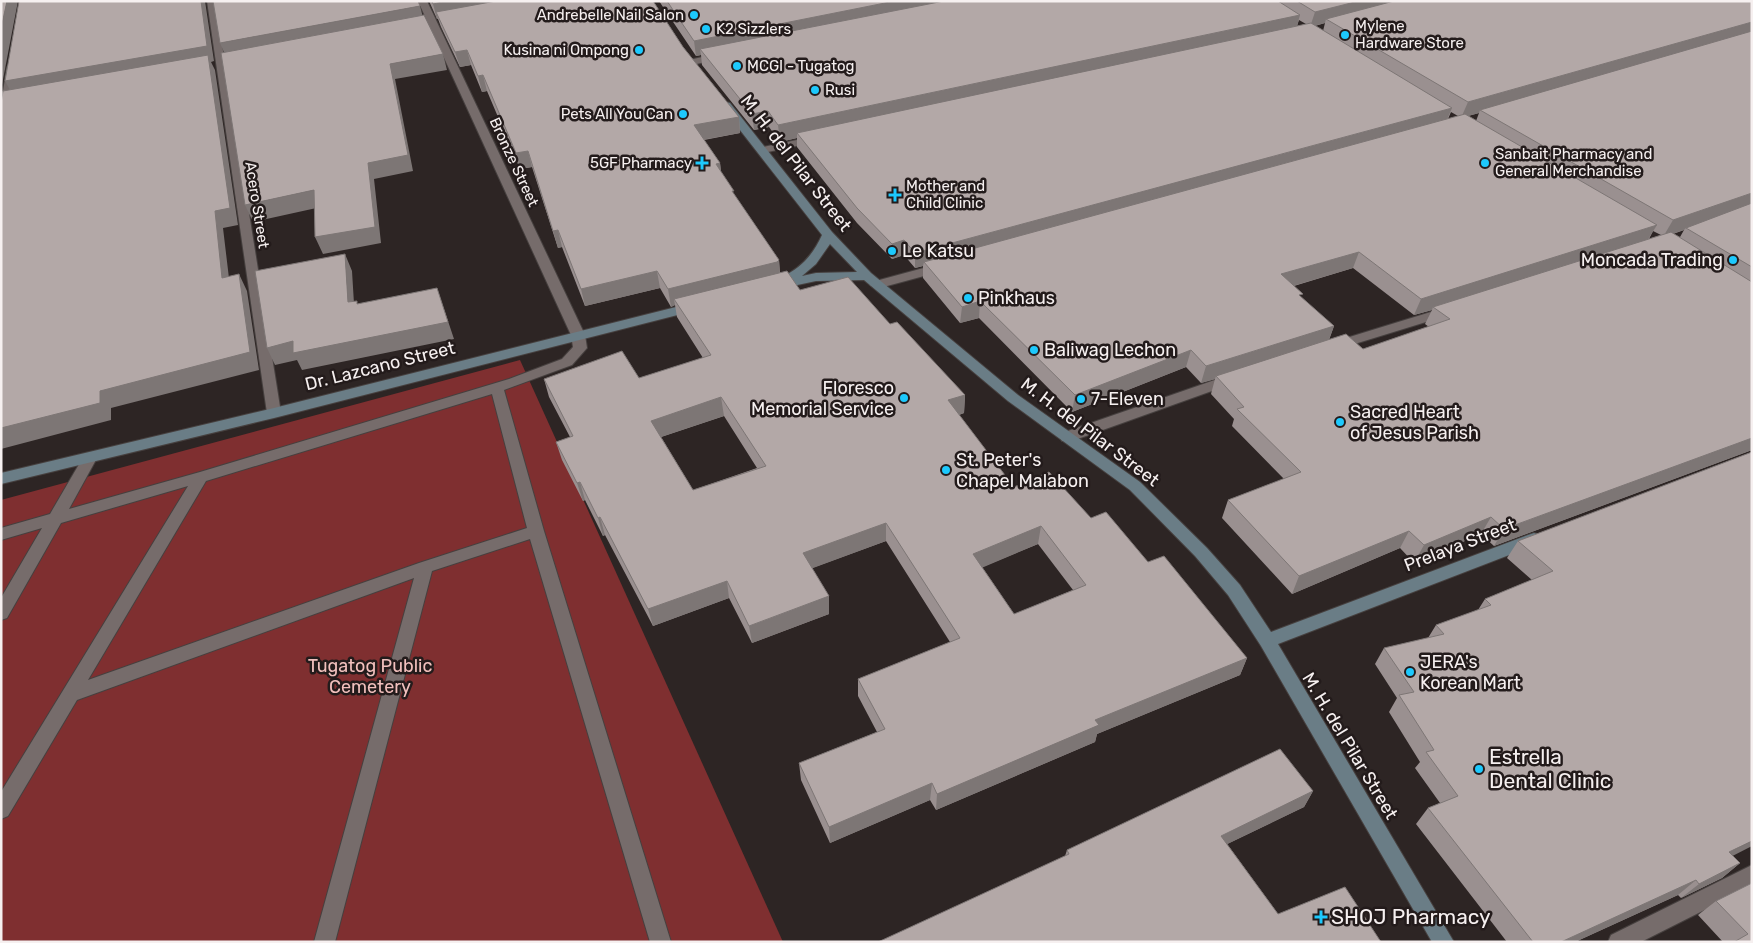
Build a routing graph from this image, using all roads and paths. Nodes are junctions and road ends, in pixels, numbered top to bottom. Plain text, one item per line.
1 (211, 1) edge
2 (422, 1) edge
3 (682, 47) edge
4 (731, 54) edge
5 (14, 57) edge
6 (692, 62) junction
7 (704, 76) edge
8 (716, 91) edge
9 (8, 103) edge
10 (1, 137) edge
11 (822, 137) edge
12 (763, 150) junction
13 (828, 235) junction
14 (953, 264) edge
15 (872, 281) junction
16 (710, 302) edge
17 (1463, 306) edge
18 (578, 335) junction
19 (1321, 351) edge
20 (1245, 375) edge
21 (497, 388) junction
22 (274, 413) junction
23 (1067, 437) junction
24 (90, 458) junction
25 (201, 477) junction
26 (1, 479) edge
27 (56, 519) junction
28 (536, 531) junction
29 (1, 534) edge
30 (1546, 534) edge
31 (426, 567) junction
32 (1, 613) edge
33 (1267, 641) junction
34 (71, 694) junction
35 (1, 810) edge
36 (1752, 874) edge
37 (324, 942) edge
38 (661, 942) edge
39 (1444, 942) edge
40 (1618, 942) edge

1 - 22 street, Acero Street
2 - 18 street, Bronze Street
3 - 6 main road
4 - 6 street
5 - 9 street
6 - 7 main road
8 - 12 main road, M. H. del Pilar Street
9 - 10 street
11 - 12 street
12 - 13 main road, M. H. del Pilar Street
13 - 15 main road, M. H. del Pilar Street
13 - 15 main road
14 - 15 street
15 - 23 main road, M. H. del Pilar Street
16 - 18 main road, Dr. Lazcano Street
17 - 19 street
18 - 21 street
18 - 22 main road, Dr. Lazcano Street
20 - 23 street
21 - 25 street
21 - 28 street
22 - 24 main road, Dr. Lazcano Street
23 - 33 main road, M. H. del Pilar Street
24 - 26 main road, Dr. Lazcano Street
24 - 27 street
25 - 27 street
25 - 34 street
27 - 29 street
27 - 32 street
28 - 31 street
28 - 38 street
30 - 33 main road, Prelaya Street
31 - 34 street
31 - 37 street
33 - 39 main road, M. H. del Pilar Street
34 - 35 street
36 - 40 street

